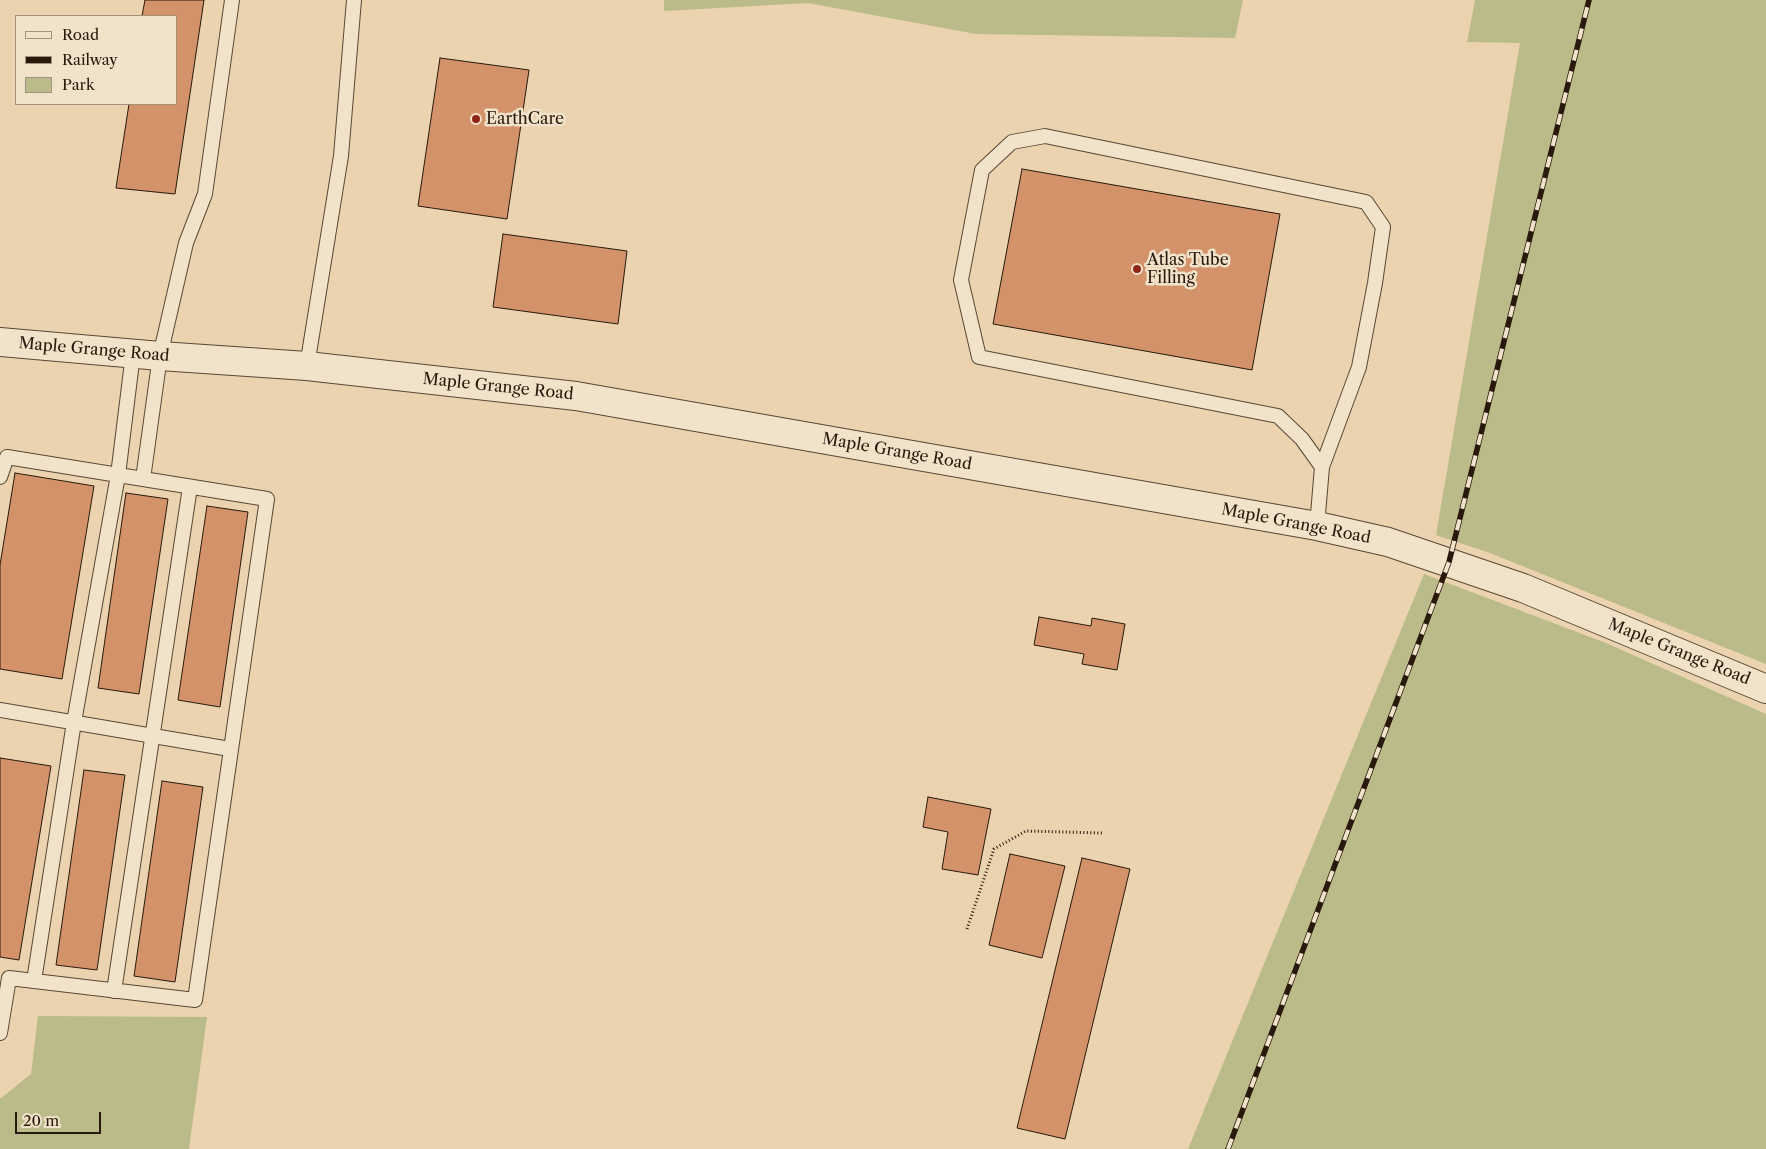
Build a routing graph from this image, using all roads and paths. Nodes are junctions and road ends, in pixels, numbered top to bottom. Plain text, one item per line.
1 (232, 0) edge
2 (354, 0) edge
3 (0, 342) edge
4 (147, 355) junction
5 (307, 366) junction
6 (1322, 467) junction
7 (118, 475) junction
8 (0, 477) edge
9 (143, 479) junction
10 (190, 487) junction
11 (1317, 526) junction
12 (1766, 688) edge
13 (0, 710) edge
14 (74, 722) junction
15 (152, 735) junction
16 (230, 749) junction
17 (1102, 833) dead end
18 (967, 929) dead end
19 (4, 977) edge
20 (34, 981) junction
21 (114, 991) junction
22 (0, 1033) edge

1 - 4 lane
2 - 5 lane
3 - 4 street, Maple Grange Road
4 - 5 street, Maple Grange Road
4 - 7 lane
4 - 9 lane
5 - 11 street, Maple Grange Road
6 - 6 lane
6 - 11 lane
7 - 8 lane
7 - 9 lane
7 - 14 lane
9 - 10 lane
10 - 15 lane
10 - 16 lane
11 - 12 street, Maple Grange Road
13 - 14 lane
14 - 15 lane
14 - 20 lane
15 - 16 lane
15 - 21 lane
16 - 21 lane
17 - 18 path
19 - 20 lane
19 - 22 lane
20 - 21 lane

